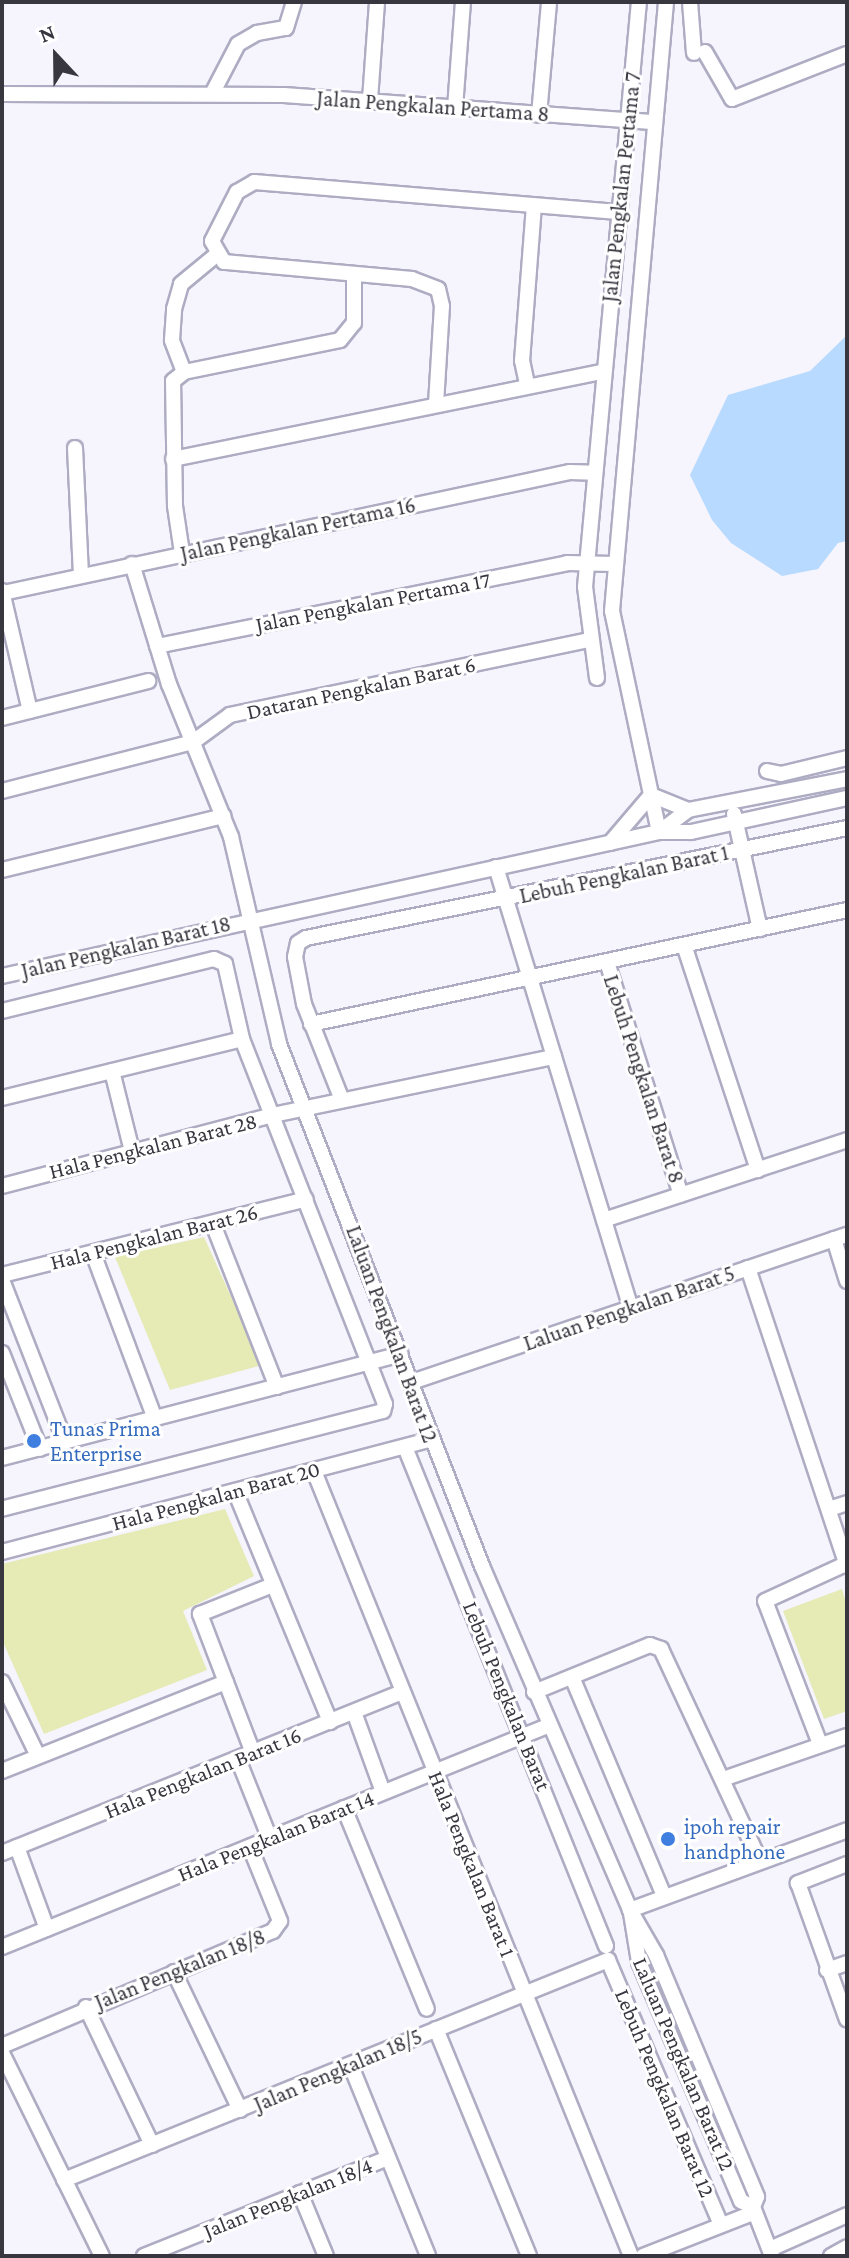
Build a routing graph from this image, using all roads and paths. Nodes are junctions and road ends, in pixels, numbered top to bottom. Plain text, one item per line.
1 (294, 2) edge
2 (377, 2) edge
3 (463, 2) edge
4 (549, 2) edge
5 (639, 2) edge
6 (666, 2) edge
7 (690, 2) edge
8 (847, 54) edge
9 (2, 94) edge
10 (212, 94) junction
11 (370, 100) junction
12 (455, 108) junction
13 (539, 115) junction
14 (627, 121) junction
15 (655, 122) junction
16 (534, 205) junction
17 (618, 212) junction
18 (216, 255) junction
19 (354, 278) junction
20 (184, 372) junction
21 (602, 372) junction
22 (527, 384) junction
23 (436, 404) junction
24 (75, 448) dead end
25 (173, 459) junction
26 (594, 473) junction
27 (182, 553) junction
28 (132, 564) junction
29 (588, 564) junction
30 (614, 564) junction
31 (81, 573) junction
32 (2, 592) edge
33 (7, 638) edge
34 (589, 640) junction
35 (157, 646) junction
36 (597, 678) dead end
37 (148, 681) dead end
38 (30, 711) junction
39 (2, 718) edge
40 (193, 742) junction
41 (847, 758) edge
42 (767, 771) dead end
43 (847, 779) edge
44 (2, 791) edge
45 (651, 795) junction
46 (847, 798) edge
47 (731, 802) junction
48 (688, 810) junction
49 (224, 816) junction
50 (736, 823) junction
51 (847, 828) edge
52 (659, 832) junction
53 (610, 843) junction
54 (742, 850) junction
55 (496, 867) junction
56 (2, 870) edge
57 (506, 899) junction
58 (847, 910) edge
59 (251, 919) junction
60 (760, 929) junction
61 (684, 945) junction
62 (607, 962) junction
63 (2, 976) edge
64 (530, 978) junction
65 (2, 1011) edge
66 (311, 1024) junction
67 (242, 1039) junction
68 (554, 1057) junction
69 (112, 1071) junction
70 (2, 1098) edge
71 (342, 1100) junction
72 (305, 1108) junction
73 (273, 1115) junction
74 (847, 1140) edge
75 (132, 1151) junction
76 (758, 1170) junction
77 (2, 1186) edge
78 (681, 1195) junction
79 (306, 1199) junction
80 (604, 1220) junction
81 (213, 1224) junction
82 (841, 1237) edge
83 (93, 1253) junction
84 (748, 1268) junction
85 (2, 1278) edge
86 (847, 1281) edge
87 (5, 1305) edge
88 (631, 1308) junction
89 (2, 1353) edge
90 (401, 1354) junction
91 (372, 1362) junction
92 (412, 1382) junction
93 (277, 1387) junction
94 (155, 1419) junction
95 (430, 1440) junction
96 (65, 1442) junction
97 (405, 1447) junction
98 (40, 1449) junction
99 (2, 1458) edge
100 (314, 1471) junction
101 (235, 1491) junction
102 (847, 1503) edge
103 (2, 1509) edge
104 (829, 1509) junction
105 (2, 1552) edge
106 (847, 1565) edge
107 (273, 1585) junction
108 (572, 1677) junction
109 (2, 1682) edge
110 (226, 1682) junction
111 (403, 1692) junction
112 (534, 1692) junction
113 (354, 1712) junction
114 (330, 1722) junction
115 (550, 1725) junction
116 (522, 1736) junction
117 (847, 1736) edge
118 (820, 1744) junction
119 (253, 1753) junction
120 (38, 1756) junction
121 (238, 1759) junction
122 (2, 1771) edge
123 (435, 1771) junction
124 (723, 1779) junction
125 (383, 1792) junction
126 (344, 1808) junction
127 (847, 1830) edge
128 (270, 1839) junction
129 (17, 1847) junction
130 (250, 1847) junction
131 (2, 1853) edge
132 (759, 1859) junction
133 (847, 1864) edge
134 (664, 1896) junction
135 (631, 1911) junction
136 (47, 1929) junction
137 (606, 1946) dead end
138 (2, 1947) edge
139 (611, 1963) joint
140 (847, 1963) edge
141 (827, 1970) junction
142 (174, 1972) junction
143 (841, 1988) edge
144 (524, 1992) junction
145 (86, 2007) junction
146 (427, 2009) dead end
147 (847, 2020) edge
148 (436, 2029) junction
149 (2, 2046) edge
150 (2, 2053) edge
151 (351, 2066) junction
152 (240, 2110) junction
153 (152, 2145) junction
154 (388, 2158) junction
155 (64, 2180) junction
156 (300, 2193) junction
157 (754, 2210) junction
158 (847, 2215) edge
159 (720, 2223) junction
160 (847, 2247) edge
161 (771, 2252) edge
162 (102, 2256) edge
163 (144, 2256) edge
164 (326, 2256) edge
165 (428, 2256) edge
166 (529, 2256) edge
167 (631, 2256) edge
168 (643, 2256) edge
169 (831, 2256) edge

1 - 10 street
2 - 11 street
3 - 12 street
4 - 13 street
5 - 14 street, Jalan Pengkalan Pertama 7
6 - 15 street
7 - 8 street
9 - 10 street, Jalan Pengkalan Pertama 8
10 - 11 street, Jalan Pengkalan Pertama 8
11 - 12 street, Jalan Pengkalan Pertama 8
12 - 13 street, Jalan Pengkalan Pertama 8
13 - 14 street, Jalan Pengkalan Pertama 8
14 - 15 street, Jalan Pengkalan Pertama 8
14 - 17 street, Jalan Pengkalan Pertama 7
15 - 30 street
16 - 17 street
16 - 18 street
16 - 22 street
17 - 21 street, Jalan Pengkalan Pertama 7
18 - 19 street
18 - 20 street
19 - 20 street
19 - 23 street
20 - 25 street
21 - 22 street
21 - 26 street, Jalan Pengkalan Pertama 7
22 - 23 street
23 - 25 street
24 - 31 street
25 - 27 street
26 - 27 street, Jalan Pengkalan Pertama 16
26 - 29 street, Jalan Pengkalan Pertama 7
27 - 28 street, Jalan Pengkalan Pertama 16
28 - 31 street, Jalan Pengkalan Pertama 16
28 - 35 street, Laluan Pengkalan Barat 12
29 - 30 street, Jalan Pengkalan Pertama 17
29 - 34 street, Jalan Pengkalan Pertama 7
29 - 35 street, Jalan Pengkalan Pertama 17
30 - 45 street
31 - 32 street, Jalan Pengkalan Pertama 16
32 - 33 street
33 - 38 street
34 - 36 street, Jalan Pengkalan Pertama 7
34 - 40 street, Dataran Pengkalan Barat 6
35 - 40 street, Laluan Pengkalan Barat 12
37 - 38 street
38 - 39 street
40 - 44 street, Dataran Pengkalan Barat 6
40 - 49 street, Laluan Pengkalan Barat 12
41 - 42 street
43 - 47 street
45 - 48 street
45 - 52 street
45 - 53 street
46 - 50 street
47 - 48 street
47 - 50 street, Lebuh Pengkalan Barat 1
48 - 52 street
49 - 56 street
49 - 59 street, Laluan Pengkalan Barat 12
50 - 52 street
50 - 54 street, Lebuh Pengkalan Barat 1
51 - 54 street, Lebuh Pengkalan Barat 1
52 - 53 street, Jalan Pengkalan Barat 18
53 - 55 street, Jalan Pengkalan Barat 18
54 - 57 street, Lebuh Pengkalan Barat 1
54 - 60 street, Lebuh Pengkalan Barat 1
55 - 57 street
55 - 59 street, Jalan Pengkalan Barat 18
57 - 64 street
57 - 66 street, Lebuh Pengkalan Barat 1
58 - 60 street
59 - 63 street, Jalan Pengkalan Barat 18
59 - 72 street, Laluan Pengkalan Barat 12
60 - 61 street
61 - 62 street
61 - 76 street
62 - 64 street
62 - 78 street, Lebuh Pengkalan Barat 8
64 - 66 street
64 - 68 street
65 - 67 street
66 - 71 street
67 - 69 street
67 - 73 street
68 - 71 street, Hala Pengkalan Barat 28
68 - 80 street
69 - 70 street
69 - 75 street
71 - 72 street, Hala Pengkalan Barat 28
72 - 73 street, Hala Pengkalan Barat 28
72 - 90 street, Laluan Pengkalan Barat 12
73 - 75 street, Hala Pengkalan Barat 28
73 - 79 street
74 - 76 street
75 - 77 street, Hala Pengkalan Barat 28
76 - 78 street
78 - 80 street
79 - 81 street, Hala Pengkalan Barat 26
79 - 91 street
80 - 88 street
81 - 83 street, Hala Pengkalan Barat 26
81 - 93 street
82 - 84 street, Laluan Pengkalan Barat 5
82 - 86 street
83 - 85 street, Hala Pengkalan Barat 26
83 - 94 street
84 - 88 street, Laluan Pengkalan Barat 5
84 - 104 street
85 - 87 street
87 - 96 street
88 - 92 street, Laluan Pengkalan Barat 5
89 - 98 street
90 - 91 street
90 - 92 street, Laluan Pengkalan Barat 12
91 - 93 street
91 - 103 street
92 - 95 street, Laluan Pengkalan Barat 12
93 - 94 street
94 - 96 street
95 - 97 street, Hala Pengkalan Barat 20
95 - 112 street, Laluan Pengkalan Barat 12
96 - 98 street
97 - 100 street, Hala Pengkalan Barat 20
97 - 116 street, Lebuh Pengkalan Barat
98 - 99 street
100 - 101 street, Hala Pengkalan Barat 20
100 - 111 street, Hala Pengkalan Barat 1
101 - 105 street, Hala Pengkalan Barat 20
101 - 107 street
102 - 104 street
104 - 106 street
106 - 118 street
107 - 110 street
107 - 114 street
108 - 112 street
108 - 124 street
108 - 134 street
109 - 120 street
110 - 119 street
110 - 120 street
111 - 113 street, Hala Pengkalan Barat 16
111 - 123 street, Hala Pengkalan Barat 1
112 - 115 street, Laluan Pengkalan Barat 12
113 - 114 street, Hala Pengkalan Barat 16
113 - 125 street
114 - 119 street, Hala Pengkalan Barat 16
115 - 116 street, Hala Pengkalan Barat 14
115 - 135 street, Laluan Pengkalan Barat 12
116 - 123 street, Hala Pengkalan Barat 14
116 - 137 street, Lebuh Pengkalan Barat
117 - 118 street
118 - 124 street
119 - 121 street, Hala Pengkalan Barat 16
120 - 122 street
121 - 128 street
121 - 129 street, Hala Pengkalan Barat 16
123 - 125 street, Hala Pengkalan Barat 14
123 - 144 street, Hala Pengkalan Barat 1
124 - 132 street
125 - 126 street, Hala Pengkalan Barat 14
126 - 128 street, Hala Pengkalan Barat 14
126 - 146 street
127 - 132 street
128 - 130 street, Hala Pengkalan Barat 14
129 - 131 street, Hala Pengkalan Barat 16
129 - 136 street
130 - 136 street, Hala Pengkalan Barat 14
130 - 142 street, Jalan Pengkalan 18/8
132 - 134 street
133 - 141 street
134 - 135 street
135 - 157 street, Laluan Pengkalan Barat 12
136 - 138 street, Hala Pengkalan Barat 14
139 - 144 street, Jalan Pengkalan 18/5
139 - 159 street, Lebuh Pengkalan Barat 12
140 - 141 street
141 - 143 street
142 - 145 street, Jalan Pengkalan 18/8
142 - 152 street
143 - 147 street
144 - 148 street, Jalan Pengkalan 18/5
144 - 167 street, Hala Pengkalan Barat 1
145 - 149 street, Jalan Pengkalan 18/8
145 - 153 street
148 - 151 street, Jalan Pengkalan 18/5
148 - 166 street
150 - 155 street
151 - 152 street, Jalan Pengkalan 18/5
151 - 154 street
152 - 153 street, Jalan Pengkalan 18/5
153 - 155 street, Jalan Pengkalan 18/5
154 - 156 street, Jalan Pengkalan 18/4
154 - 165 street
155 - 162 street
156 - 163 street, Jalan Pengkalan 18/4
156 - 164 street
157 - 159 street
157 - 161 street, Laluan Pengkalan Barat 12
158 - 161 street
159 - 168 street
160 - 169 street

